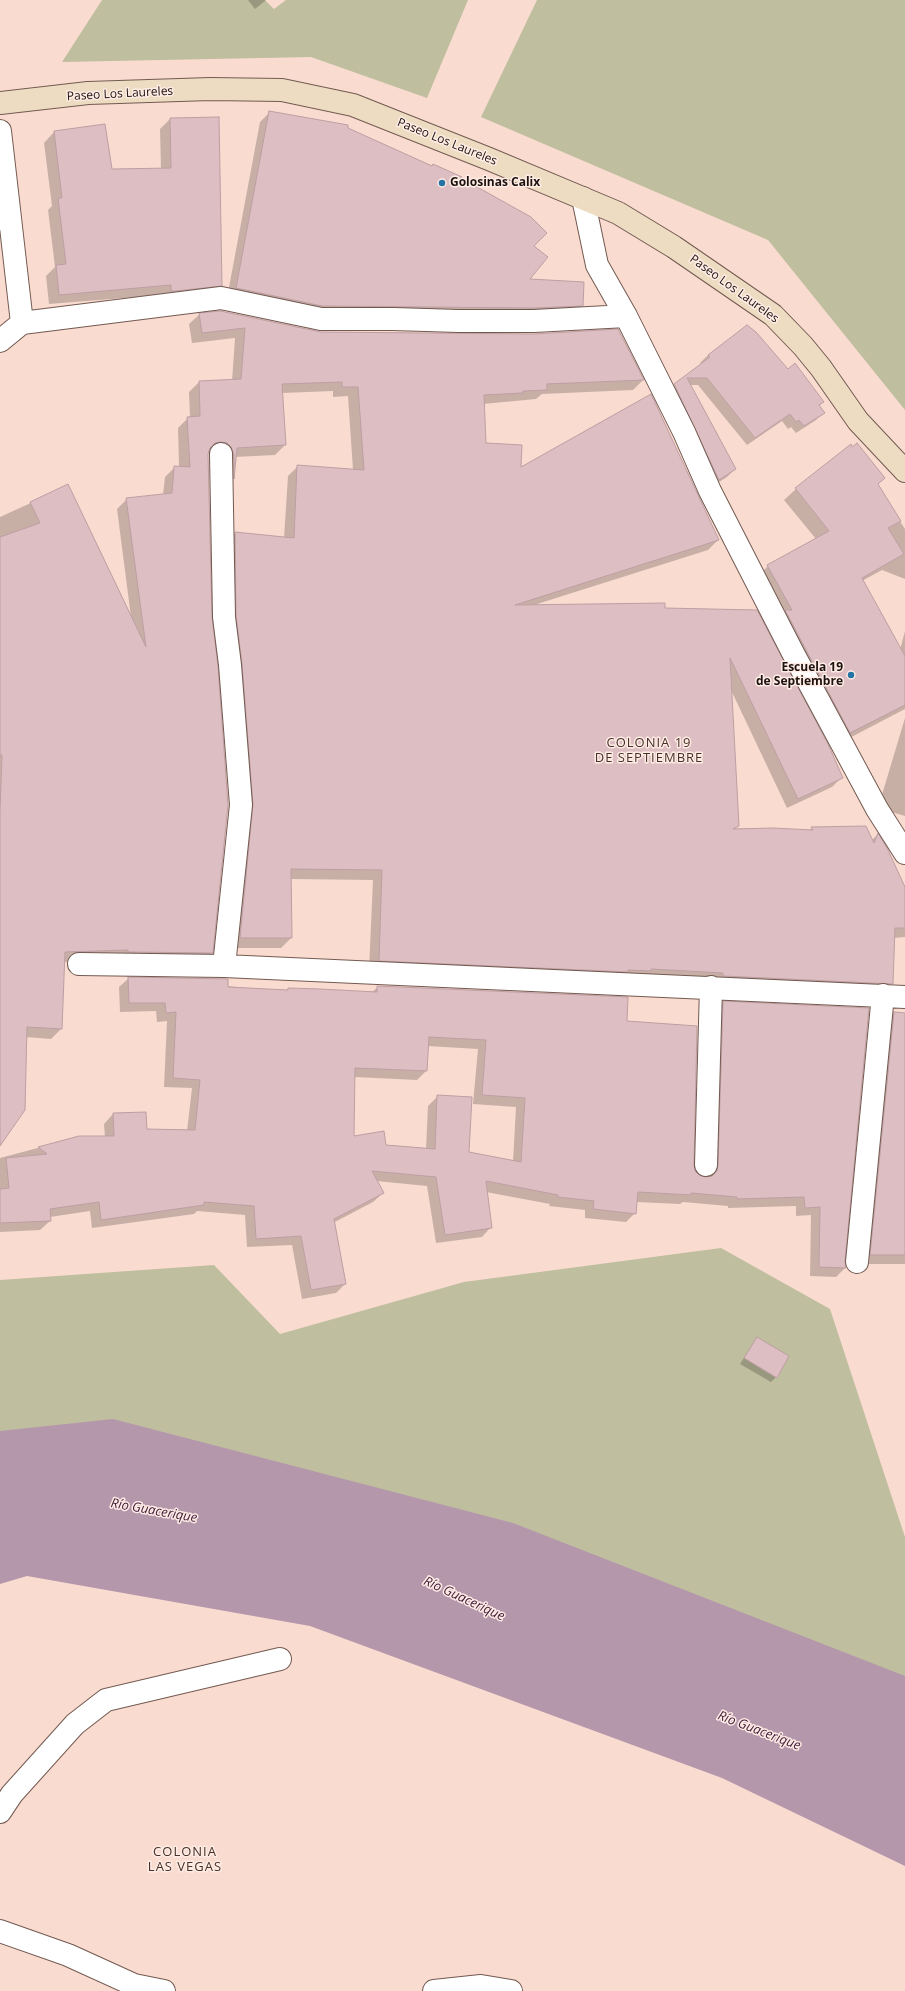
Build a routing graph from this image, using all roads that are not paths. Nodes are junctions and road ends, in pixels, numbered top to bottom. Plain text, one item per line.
1 (0, 103) edge
2 (0, 131) edge
3 (583, 198) junction
4 (5, 218) edge
5 (626, 316) junction
6 (22, 323) junction
7 (0, 341) edge
8 (221, 454) dead end
9 (905, 471) edge
10 (905, 853) edge
11 (79, 964) dead end
12 (224, 966) junction
13 (711, 987) junction
14 (883, 995) junction
15 (905, 996) edge
16 (706, 1165) dead end
17 (857, 1262) dead end
18 (280, 1659) dead end
19 (0, 1812) edge
20 (0, 1931) edge
21 (164, 1991) edge
22 (434, 1991) edge
23 (511, 1991) edge

1 - 3 street, Paseo Los Laureles
2 - 4 street
3 - 5 street
3 - 9 street, Paseo Los Laureles
4 - 6 street
5 - 6 street
5 - 10 street
6 - 7 street
8 - 12 street
11 - 12 street
12 - 13 street
13 - 14 street
13 - 16 street
14 - 15 street
14 - 17 street
18 - 19 street
20 - 21 street
22 - 23 street

